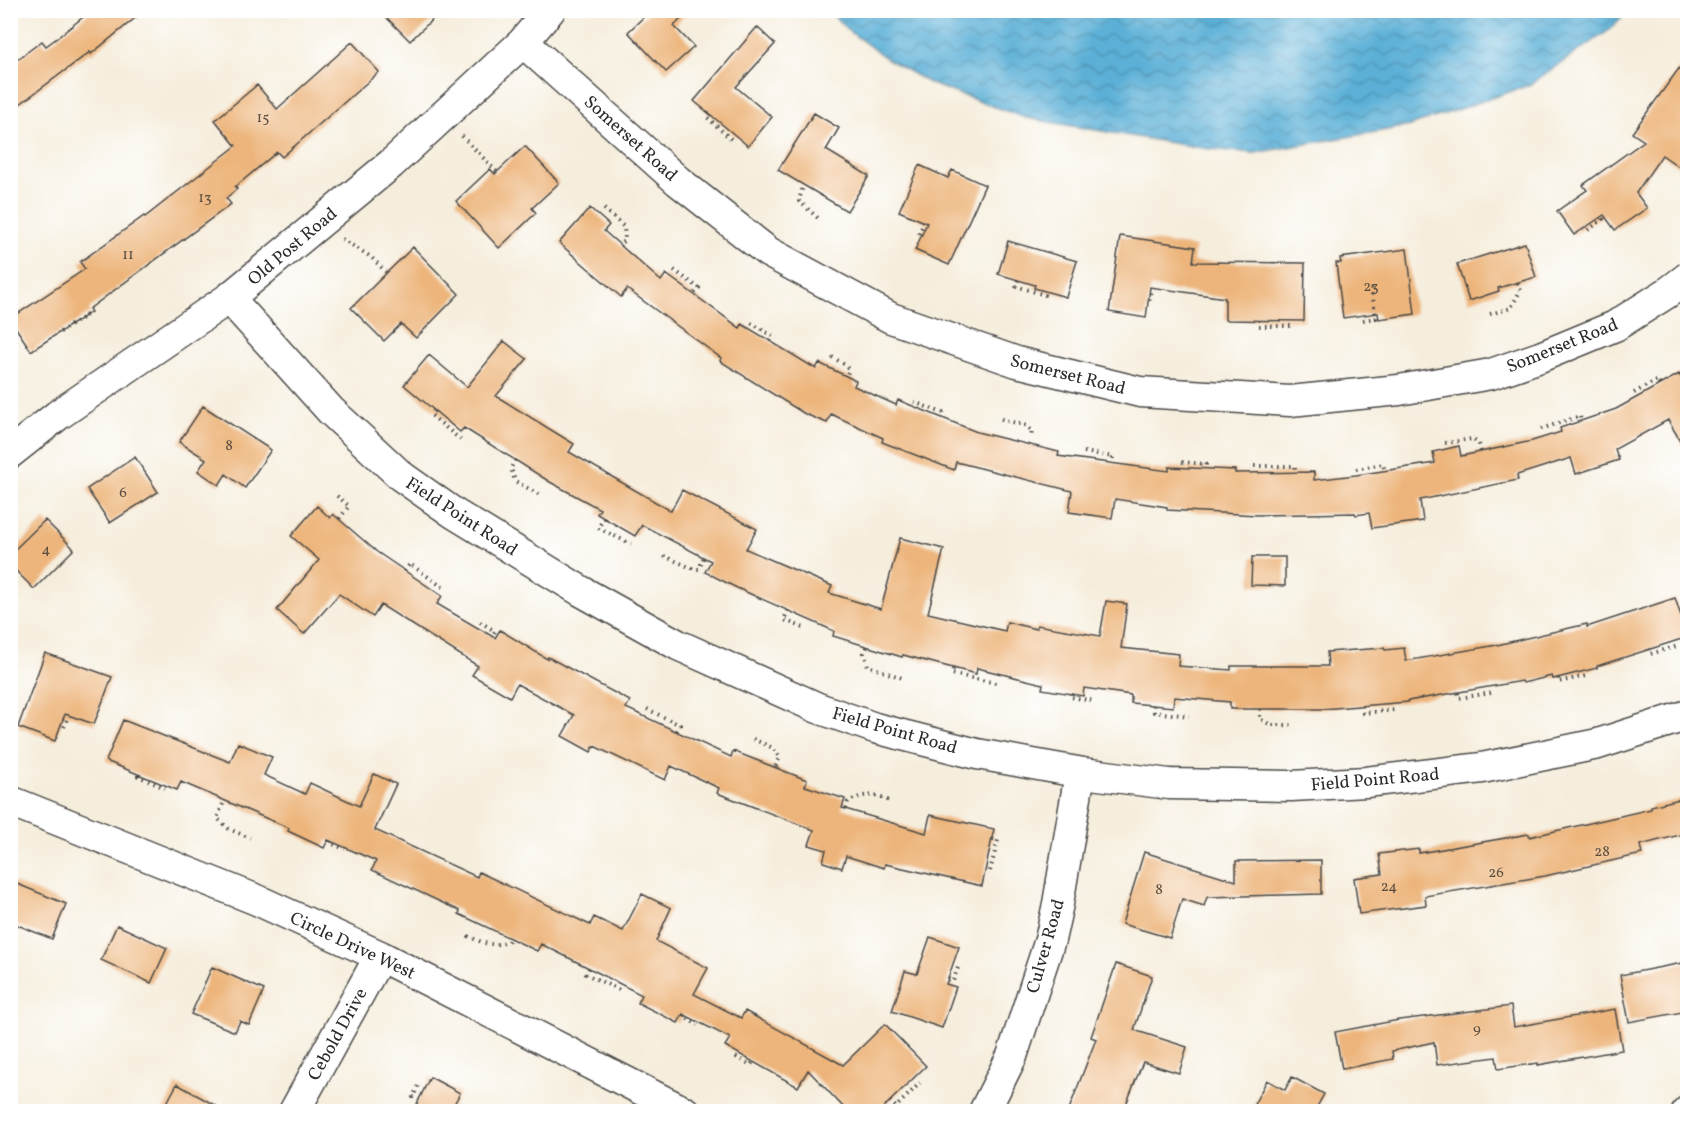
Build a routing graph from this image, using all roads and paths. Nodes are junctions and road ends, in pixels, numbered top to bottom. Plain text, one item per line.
1 (550, 10) edge
2 (523, 42) junction
3 (710, 113) dead end
4 (455, 128) dead end
5 (732, 140) dead end
6 (496, 172) dead end
7 (802, 189) dead end
8 (604, 209) dead end
9 (1601, 216) dead end
10 (820, 220) dead end
11 (924, 222) dead end
12 (1588, 230) dead end
13 (919, 234) dead end
14 (336, 235) dead end
15 (620, 245) dead end
16 (674, 270) dead end
17 (387, 273) dead end
18 (1688, 277) edge
19 (1018, 280) dead end
20 (1518, 282) dead end
21 (1371, 286) dead end
22 (1152, 288) dead end
23 (694, 294) dead end
24 (1048, 296) dead end
25 (229, 298) junction
26 (1150, 300) dead end
27 (88, 314) dead end
28 (1490, 314) dead end
29 (1259, 320) dead end
30 (1363, 320) dead end
31 (751, 323) dead end
32 (1291, 326) dead end
33 (60, 332) dead end
34 (770, 342) dead end
35 (832, 357) dead end
36 (846, 376) dead end
37 (1660, 385) dead end
38 (1634, 393) dead end
39 (914, 402) dead end
40 (434, 411) dead end
41 (942, 417) dead end
42 (1000, 419) dead end
43 (1581, 421) dead end
44 (1541, 429) dead end
45 (1031, 437) dead end
46 (462, 441) dead end
47 (1445, 443) dead end
48 (1084, 452) dead end
49 (1481, 452) dead end
50 (10, 453) edge
51 (514, 460) dead end
52 (1182, 462) dead end
53 (1112, 463) dead end
54 (1254, 466) dead end
55 (1205, 469) dead end
56 (1356, 469) dead end
57 (1384, 471) dead end
58 (1295, 473) dead end
59 (540, 495) dead end
60 (337, 496) dead end
61 (604, 518) dead end
62 (339, 519) dead end
63 (631, 544) dead end
64 (664, 556) dead end
65 (705, 557) dead end
66 (404, 571) dead end
67 (444, 588) dead end
68 (788, 610) dead end
69 (480, 622) dead end
70 (807, 629) dead end
71 (492, 636) dead end
72 (1678, 645) dead end
73 (867, 647) dead end
74 (1649, 649) dead end
75 (953, 669) dead end
76 (1586, 676) dead end
77 (1558, 678) dead end
78 (905, 679) dead end
79 (996, 683) dead end
80 (1070, 693) dead end
81 (1458, 693) dead end
82 (1491, 693) dead end
83 (1095, 701) dead end
84 (1154, 705) dead end
85 (1362, 706) dead end
86 (647, 709) dead end
87 (1260, 709) dead end
88 (1396, 710) dead end
89 (69, 715) dead end
90 (1688, 715) edge
91 (1189, 716) dead end
92 (1291, 725) dead end
93 (64, 727) dead end
94 (676, 732) dead end
95 (753, 739) dead end
96 (775, 768) dead end
97 (1080, 772) junction
98 (138, 775) dead end
99 (165, 788) dead end
100 (10, 801) edge
101 (890, 801) dead end
102 (223, 804) dead end
103 (846, 809) dead end
104 (250, 838) dead end
105 (992, 838) dead end
106 (331, 841) dead end
107 (345, 849) dead end
108 (990, 871) dead end
109 (468, 936) dead end
110 (510, 938) dead end
111 (380, 956) junction
112 (959, 965) dead end
113 (589, 968) dead end
114 (948, 979) dead end
115 (619, 990) dead end
116 (686, 1015) dead end
117 (698, 1024) dead end
118 (736, 1057) dead end
119 (753, 1062) dead end
120 (920, 1083) dead end
121 (418, 1086) dead end
122 (419, 1100) dead end
123 (890, 1101) dead end
124 (294, 1112) edge
125 (685, 1112) edge
126 (984, 1112) edge

1 - 2 street, Old Post Road
2 - 18 street, Somerset Road
2 - 25 street, Old Post Road
3 - 5 path
4 - 6 path
7 - 10 path
8 - 15 path
9 - 12 path
11 - 13 path
14 - 17 path
16 - 23 path
19 - 24 path
20 - 28 path
21 - 30 path
22 - 26 path
25 - 50 street, Old Post Road
25 - 97 street, Field Point Road
27 - 33 path
29 - 32 path
31 - 34 path
35 - 36 path
37 - 38 path
39 - 41 path
40 - 46 path
42 - 45 path
43 - 44 path
47 - 49 path
48 - 53 path
51 - 59 path
52 - 55 path
54 - 58 path
56 - 57 path
60 - 62 path
61 - 63 path
64 - 65 path
66 - 67 path
68 - 70 path
69 - 71 path
72 - 74 path
73 - 78 path
75 - 79 path
76 - 77 path
80 - 83 path
81 - 82 path
84 - 91 path
85 - 88 path
86 - 94 path
87 - 92 path
89 - 93 path
90 - 97 street, Field Point Road
95 - 96 path
97 - 126 street, Culver Road
98 - 99 path
100 - 111 street, Circle Drive West
101 - 103 path
102 - 104 path
105 - 108 path
106 - 107 path
109 - 110 path
111 - 124 street, Cebold Drive
111 - 125 street, Circle Drive West
112 - 114 path
113 - 115 path
116 - 117 path
118 - 119 path
120 - 123 path
121 - 122 path

